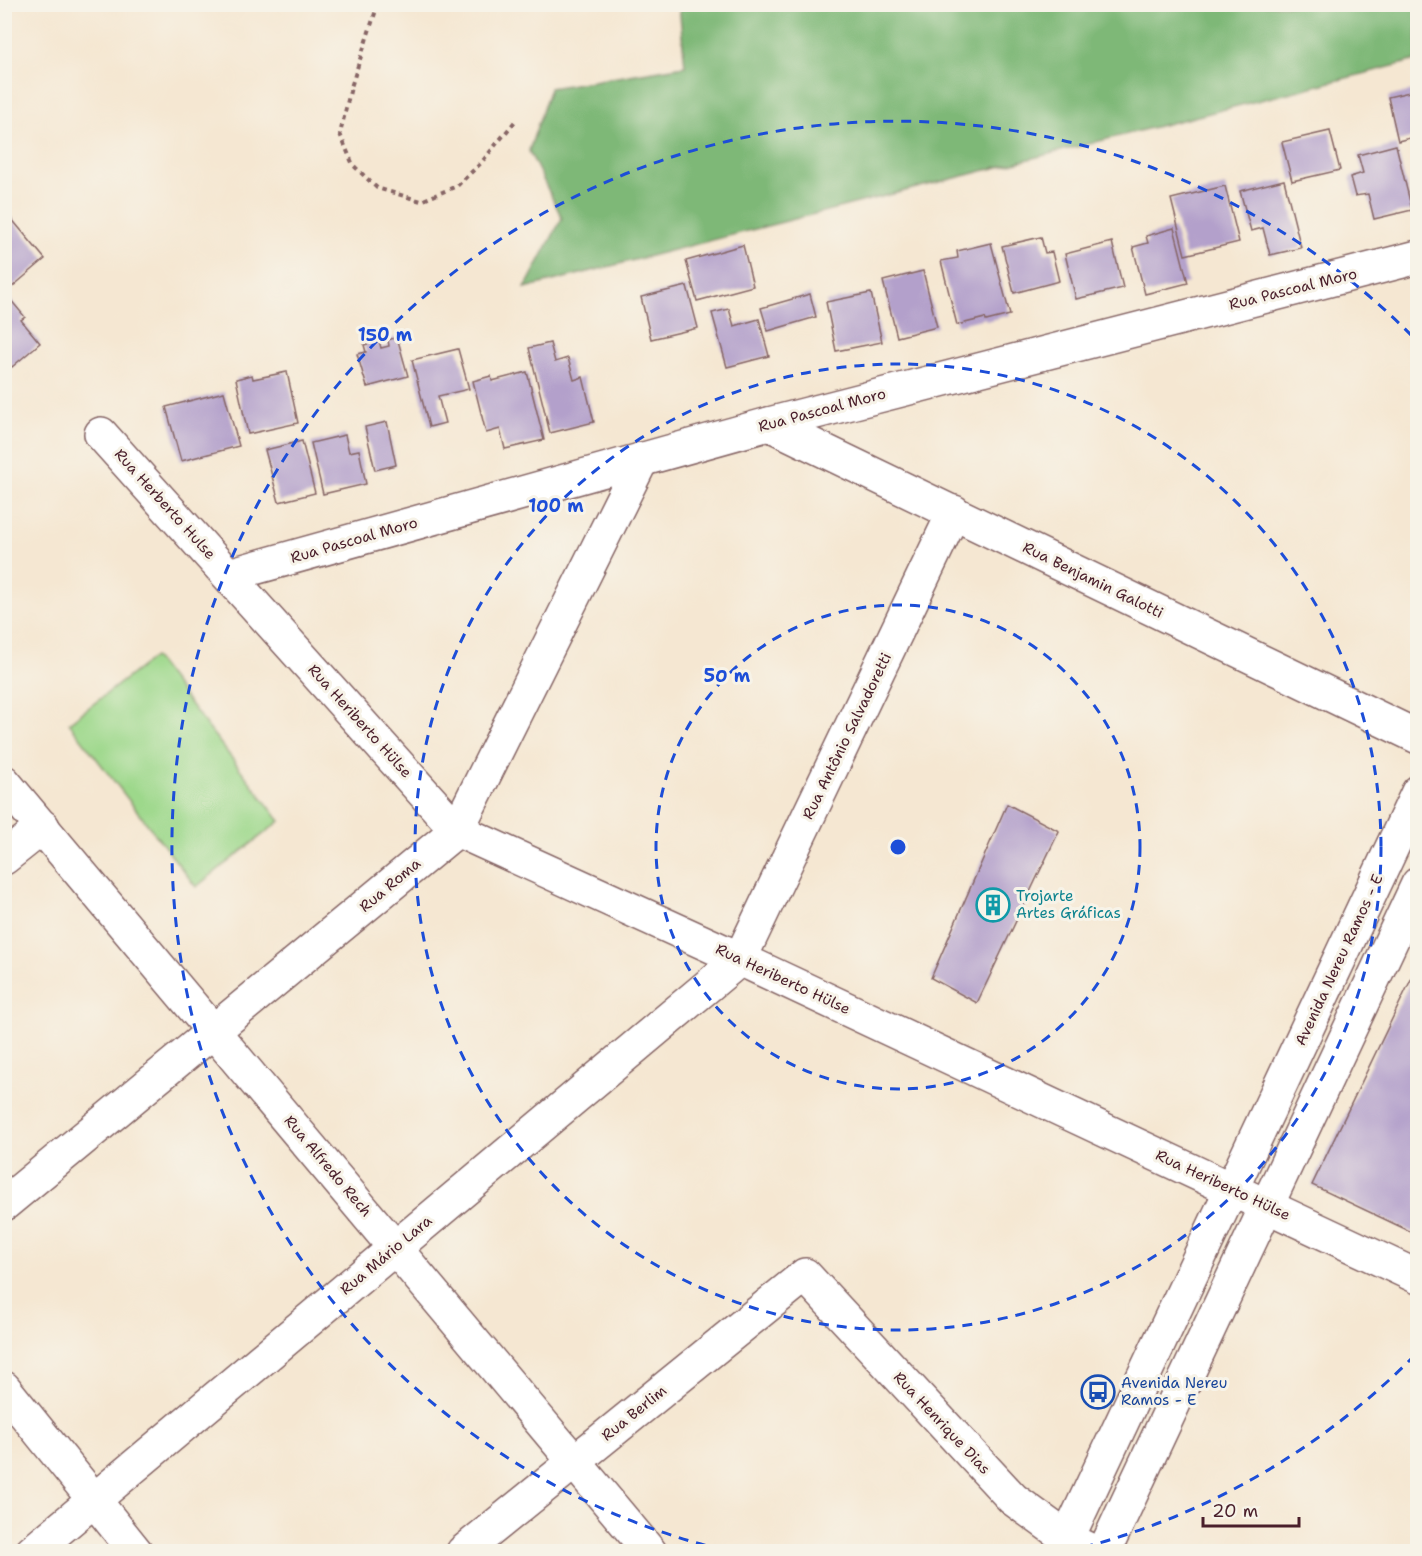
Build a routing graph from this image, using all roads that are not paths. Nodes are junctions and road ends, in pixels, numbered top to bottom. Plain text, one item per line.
1 (1418, 257) edge
2 (769, 424) junction
3 (101, 434) dead end
4 (642, 459) junction
5 (954, 512) junction
6 (229, 574) junction
7 (1418, 737) edge
8 (4, 782) edge
9 (1418, 792) edge
10 (43, 827) junction
11 (458, 830) junction
12 (4, 858) edge
13 (1418, 885) edge
14 (740, 959) junction
15 (1335, 967) junction
16 (1371, 984) junction
17 (214, 1031) junction
18 (1231, 1189) junction
19 (4, 1204) edge
20 (1267, 1205) junction
21 (396, 1247) junction
22 (805, 1275) joint
23 (1418, 1277) edge
24 (1148, 1366) junction
25 (1183, 1383) junction
26 (4, 1388) edge
27 (575, 1461) junction
28 (94, 1500) junction
29 (1075, 1547) edge
30 (32, 1551) edge
31 (136, 1551) edge
32 (463, 1551) edge
33 (650, 1551) edge
34 (1104, 1551) edge

1 - 2 street, Rua Pascoal Moro
2 - 4 street, Rua Pascoal Moro
2 - 5 street, Rua Benjamin Galotti
3 - 6 street, Rua Herberto Hulse
4 - 6 street, Rua Pascoal Moro
4 - 11 street, Rua Roma
5 - 7 street, Rua Benjamin Galotti
5 - 14 street, Rua Antônio Salvadoretti
6 - 11 street, Rua Heriberto Hülse
8 - 10 street, Rua Alfredo Rech
9 - 15 street, Avenida Nereu Ramos - E
10 - 12 street
10 - 17 street, Rua Alfredo Rech
11 - 14 street, Rua Heriberto Hülse
11 - 17 street, Rua Roma
13 - 16 street
14 - 18 street, Rua Heriberto Hülse
14 - 21 street, Rua Mário Lara
15 - 16 street
15 - 18 street, Avenida Nereu Ramos - E
16 - 20 street
17 - 19 street, Rua Roma
17 - 21 street, Rua Alfredo Rech
18 - 20 street, Rua Heriberto Hülse
18 - 24 street, Avenida Nereu Ramos - E
20 - 23 street, Rua Heriberto Hülse
20 - 25 street
21 - 27 street, Rua Alfredo Rech
21 - 28 street, Rua Mário Lara
22 - 27 street, Rua Berlim
22 - 29 street, Rua Henrique Dias
24 - 25 street
24 - 29 street, Avenida Nereu Ramos - E
25 - 34 street
26 - 28 street
27 - 32 street, Rua Berlim
27 - 33 street, Rua Alfredo Rech
28 - 30 street, Rua Mário Lara
28 - 31 street

